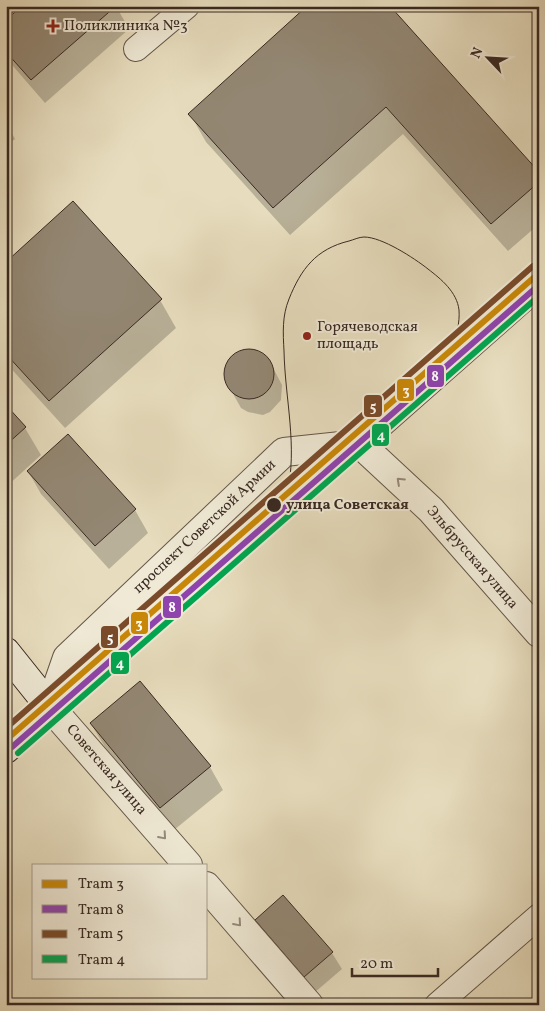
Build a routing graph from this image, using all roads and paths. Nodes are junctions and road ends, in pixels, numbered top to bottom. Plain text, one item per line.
1 (187, 6) edge
2 (136, 48) dead end
3 (539, 286) edge
4 (360, 444) junction
5 (539, 633) edge
6 (6, 652) edge
7 (50, 707) junction
8 (6, 749) edge
9 (187, 864) edge
10 (208, 888) edge
11 (539, 916) edge
12 (309, 1005) edge
13 (437, 1005) edge

1 - 2 street
3 - 4 street
5 -> 4 street, Эльбрусская улица
4 - 7 street, проспект Советской Армии
6 - 7 street, Советская улица
7 - 8 street, проспект Советской Армии
7 -> 9 street, Советская улица
10 -> 12 street
11 - 13 street

